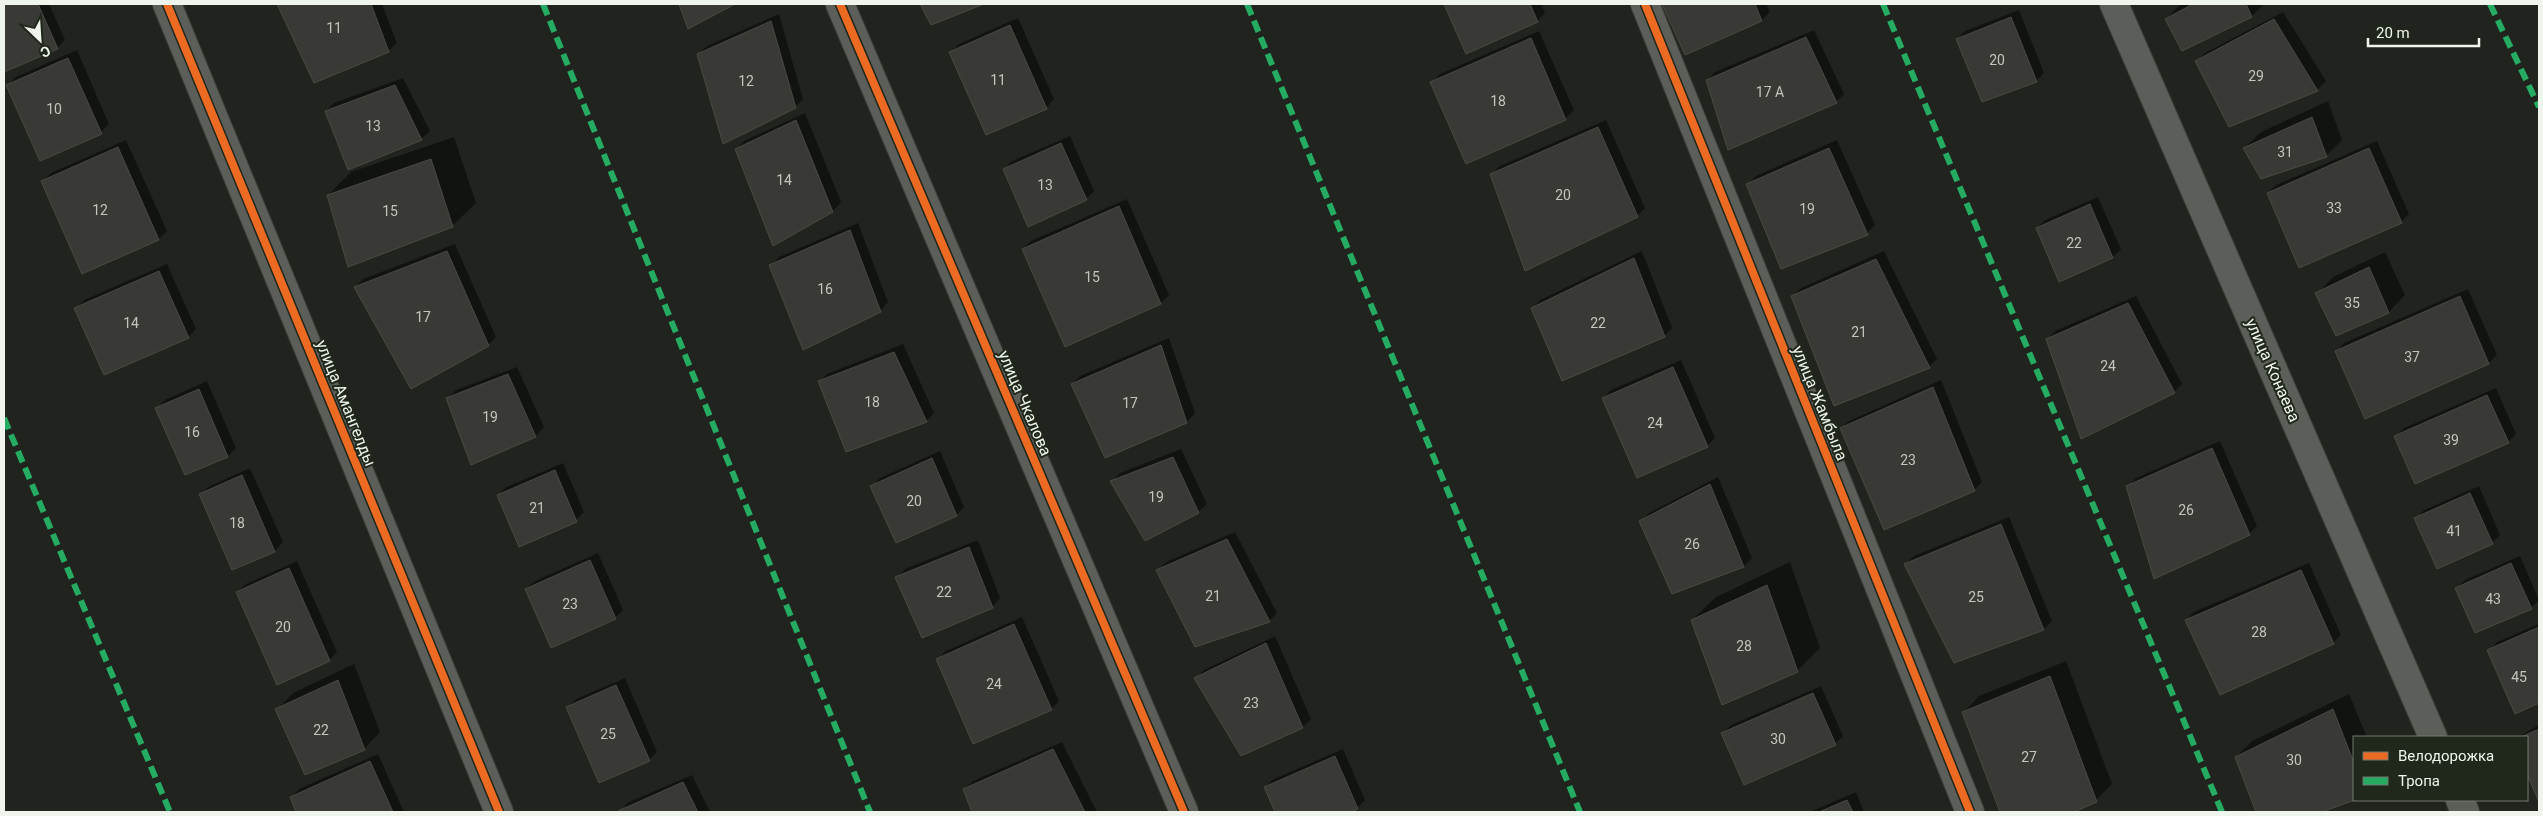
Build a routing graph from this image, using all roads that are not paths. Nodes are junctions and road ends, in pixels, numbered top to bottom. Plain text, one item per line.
1 (167, 4) edge
2 (840, 4) edge
3 (1645, 4) edge
4 (2114, 4) edge
5 (2433, 736) edge
6 (499, 812) edge
7 (1184, 812) edge
8 (1970, 812) edge

1 - 6 street, улица Амангелды
2 - 7 street, улица Чкалова
3 - 8 street, улица Жамбыла
4 - 5 street, улица Конаева

